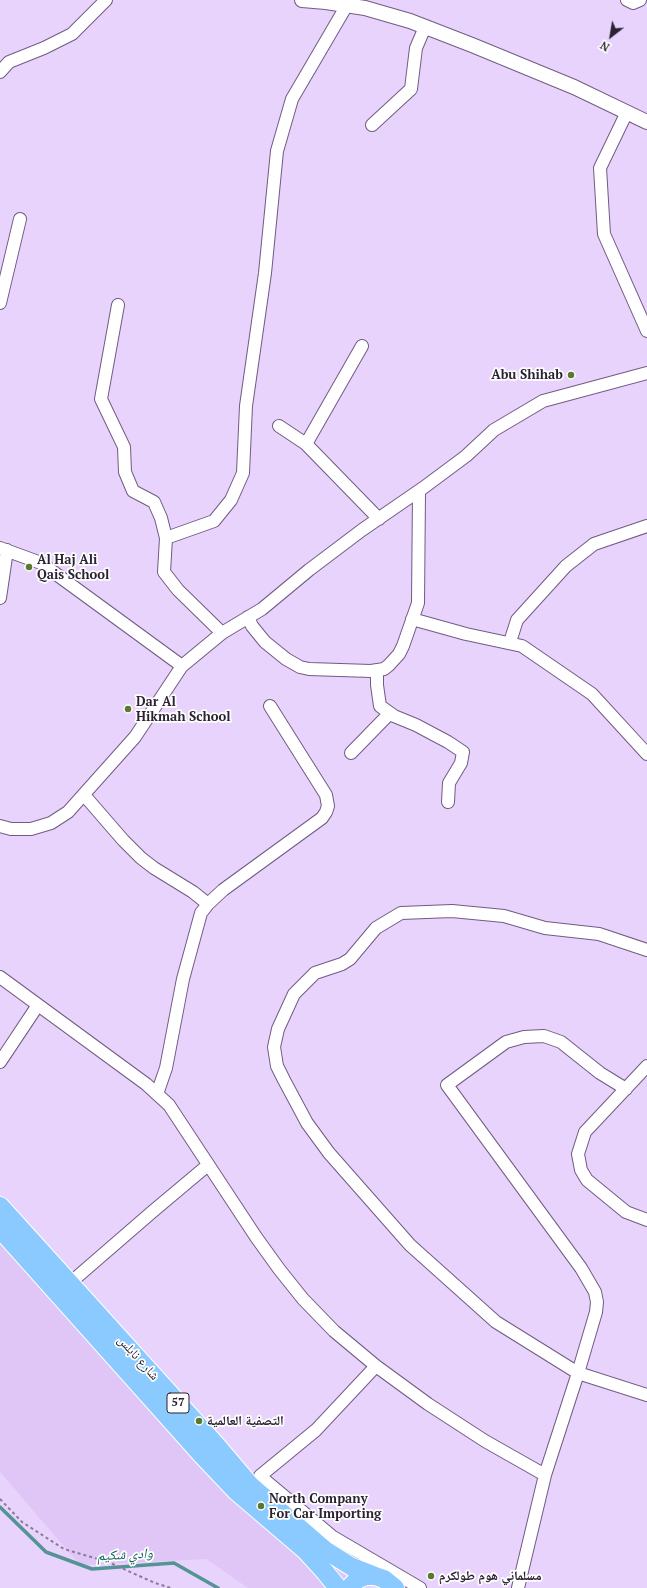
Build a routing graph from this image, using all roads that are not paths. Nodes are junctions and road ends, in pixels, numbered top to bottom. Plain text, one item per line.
1 (106, 0) edge
2 (302, 0) edge
3 (627, 0) edge
4 (640, 0) edge
5 (347, 5) junction
6 (425, 27) junction
7 (0, 72) edge
8 (627, 112) junction
9 (647, 122) edge
10 (372, 125) dead end
11 (20, 219) dead end
12 (0, 303) edge
13 (118, 305) dead end
14 (647, 331) edge
15 (362, 346) dead end
16 (647, 373) edge
17 (279, 426) dead end
18 (306, 444) junction
19 (419, 492) junction
20 (379, 518) junction
21 (647, 526) edge
22 (166, 538) junction
23 (3, 549) edge
24 (0, 598) edge
25 (248, 617) junction
26 (412, 619) junction
27 (222, 633) junction
28 (510, 642) junction
29 (182, 666) junction
30 (377, 671) junction
31 (270, 706) dead end
32 (390, 713) junction
33 (351, 753) dead end
34 (647, 754) edge
35 (84, 795) junction
36 (448, 802) dead end
37 (0, 826) edge
38 (208, 904) junction
39 (647, 950) edge
40 (0, 977) edge
41 (38, 1005) junction
42 (0, 1062) edge
43 (647, 1066) edge
44 (626, 1089) junction
45 (157, 1094) junction
46 (208, 1165) junction
47 (0, 1206) edge
48 (647, 1220) edge
49 (0, 1229) edge
50 (70, 1283) junction
51 (376, 1366) junction
52 (578, 1373) junction
53 (647, 1395) edge
54 (545, 1475) junction
55 (375, 1576) junction
56 (338, 1588) edge
57 (349, 1588) edge
58 (395, 1588) edge
59 (420, 1588) edge
60 (518, 1588) edge

1 - 7 street
2 - 5 street
3 - 4 street
5 - 6 street
5 - 22 street
6 - 8 street
6 - 10 street
8 - 9 street
8 - 14 street
11 - 12 street
13 - 22 street
15 - 18 street
16 - 19 street
17 - 18 street
18 - 20 street
19 - 20 street
19 - 26 street
20 - 25 street
21 - 28 street
22 - 27 street
23 - 24 street
23 - 29 street
25 - 27 street
25 - 30 street
26 - 28 street
26 - 30 street
27 - 29 street
28 - 34 street
29 - 35 street
30 - 32 street
31 - 38 street
32 - 33 street
32 - 36 street
35 - 37 street
35 - 38 street
38 - 45 street
39 - 52 street
40 - 41 street
41 - 42 street
41 - 45 street
43 - 44 street
44 - 48 street
44 - 52 street
45 - 46 street
46 - 50 street
46 - 51 street
47 - 50 main road, شارع نابلس / 57
49 - 56 main road, شارع نابلس / 57
50 - 55 main road, شارع نابلس / 57
51 - 54 street
51 - 59 street
52 - 53 street
52 - 54 street
54 - 60 street
55 - 57 main road
55 - 58 main road, شارع نابلس

